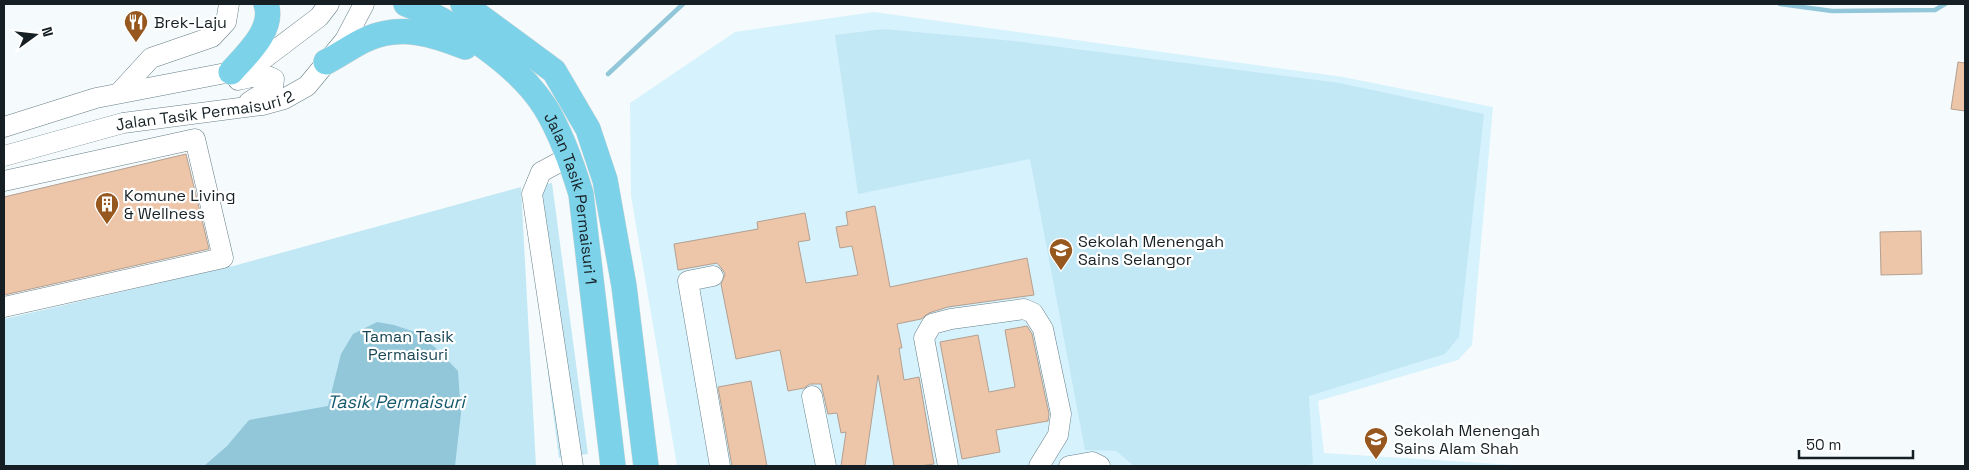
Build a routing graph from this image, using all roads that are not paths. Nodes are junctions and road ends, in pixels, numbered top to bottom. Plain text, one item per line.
1 (229, 4) edge
2 (266, 4) edge
3 (328, 4) edge
4 (364, 4) edge
5 (406, 4) edge
6 (463, 5) edge
7 (326, 62) junction
8 (509, 66) junction
9 (231, 72) junction
10 (129, 92) junction
11 (238, 108) junction
12 (4, 127) edge
13 (53, 142) junction
14 (32, 148) junction
15 (4, 156) edge
16 (569, 157) junction
17 (60, 169) junction
18 (38, 174) junction
19 (4, 182) edge
20 (712, 276) dead end
21 (4, 307) edge
22 (628, 317) junction
23 (596, 320) junction
24 (812, 396) dead end
25 (573, 466) edge
26 (613, 466) edge
27 (646, 466) edge
28 (720, 466) edge
29 (826, 466) edge
30 (948, 466) edge
31 (1039, 466) edge
32 (1069, 466) edge
33 (1100, 466) edge

1 - 10 street
2 - 9 main road
3 - 9 street, Jalan Tasik Permaisuri 2
4 - 7 street, Jalan Tasik Permaisuri 2
5 - 8 main road, Jalan Tasik Permaisuri 1
6 - 22 main road, Jalan Tasik Permaisuri 1
7 - 8 main road
7 - 11 street, Jalan Tasik Permaisuri 2
8 - 16 main road, Jalan Tasik Permaisuri 1
9 - 10 street, Jalan Tasik Permaisuri 2
10 - 11 street
10 - 12 street, Jalan Tasik Permaisuri 2
11 - 13 street, Jalan Tasik Permaisuri 2
13 - 14 street, Jalan Tasik Permaisuri 2
13 - 17 street
14 - 15 street, Jalan Tasik Permaisuri 2
14 - 18 street
16 - 23 main road, Jalan Tasik Permaisuri 1
16 - 25 street
17 - 18 street
17 - 21 street
18 - 19 street
20 - 28 street
22 - 23 main road
22 - 27 main road, Jalan Tasik Permaisuri 1
23 - 26 main road, Jalan Tasik Permaisuri 1
24 - 29 street
30 - 31 street
32 - 33 street

